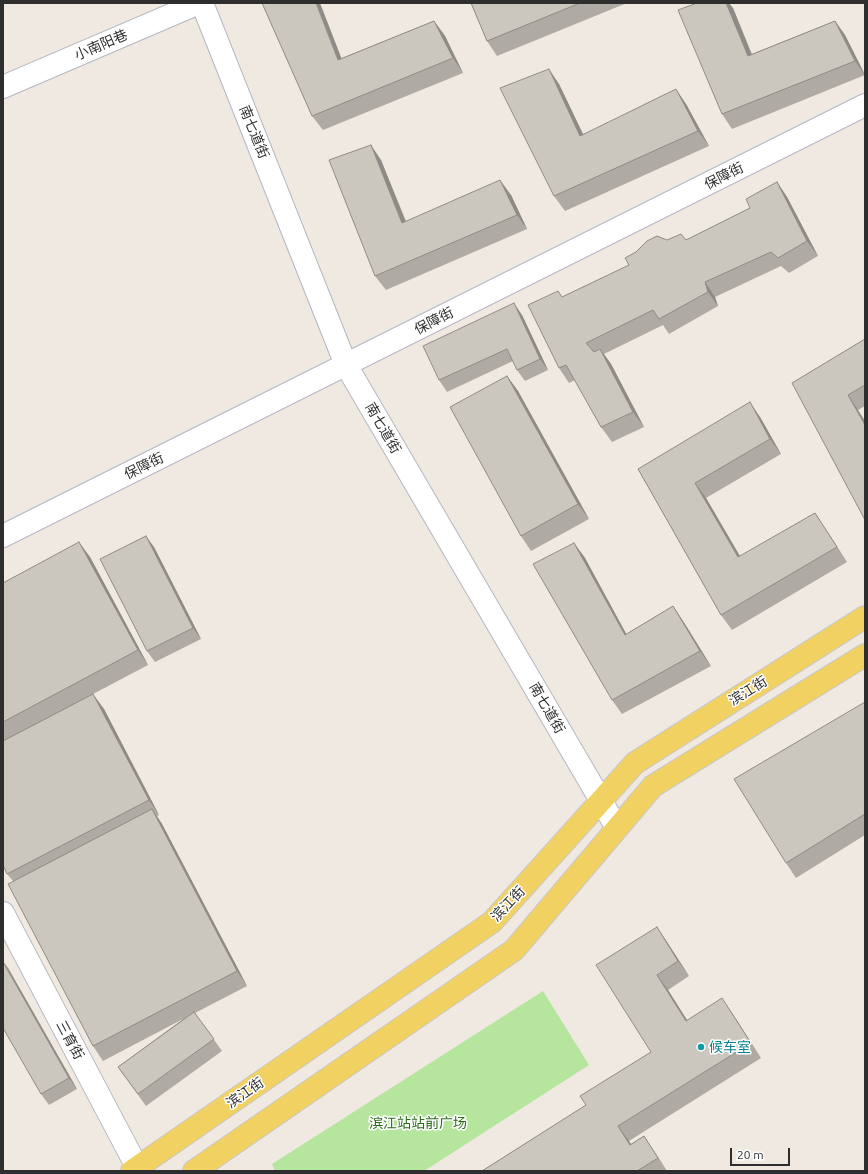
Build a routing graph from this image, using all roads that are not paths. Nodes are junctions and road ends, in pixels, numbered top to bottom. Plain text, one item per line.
1 (199, 3) edge
2 (202, 3) edge
3 (3, 87) edge
4 (865, 106) edge
5 (346, 365) junction
6 (3, 536) edge
7 (865, 617) edge
8 (865, 656) edge
9 (601, 801) junction
10 (617, 828) junction
11 (3, 913) edge
12 (135, 1169) edge
13 (194, 1171) edge

1 - 3 street, 小南阳巷
2 - 5 street, 南七道街
4 - 5 street, 保障街
5 - 6 street, 保障街
5 - 9 street, 南七道街
7 - 9 main road, 滨江街
8 - 10 main road
9 - 10 street, 南七道街
9 - 12 main road, 滨江街
10 - 13 main road
11 - 12 street, 三育街

